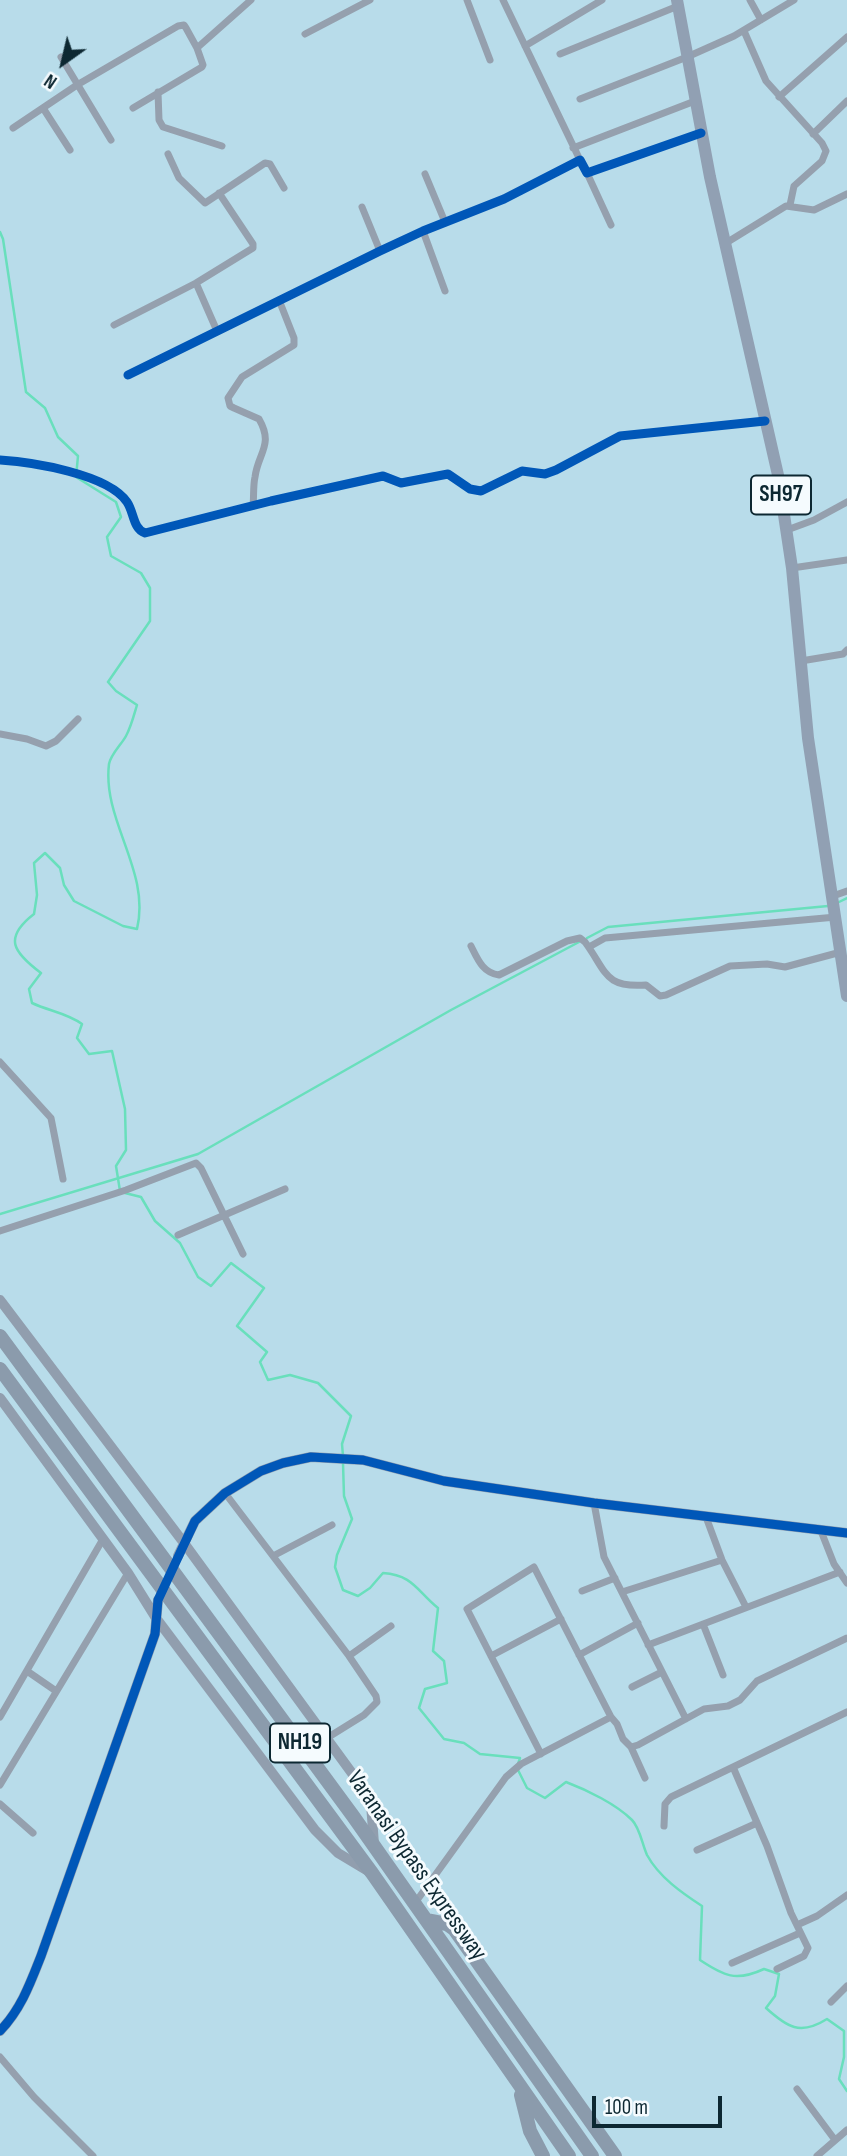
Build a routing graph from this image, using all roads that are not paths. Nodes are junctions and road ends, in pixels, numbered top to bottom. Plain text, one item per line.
1 (251, 0) edge
2 (370, 0) edge
3 (467, 0) edge
4 (503, 0) edge
5 (602, 0) edge
6 (750, 0) edge
7 (794, 0) edge
8 (678, 3) edge
9 (761, 20) junction
10 (744, 31) junction
11 (306, 34) dead end
12 (847, 37) edge
13 (525, 46) junction
14 (197, 48) junction
15 (560, 54) dead end
16 (61, 57) dead end
17 (687, 57) junction
18 (489, 60) dead end
19 (77, 85) junction
20 (158, 92) junction
21 (779, 97) junction
22 (580, 99) dead end
23 (695, 101) junction
24 (847, 101) edge
25 (43, 108) junction
26 (133, 108) dead end
27 (13, 128) dead end
28 (701, 133) junction
29 (813, 134) junction
30 (111, 140) dead end
31 (222, 146) dead end
32 (573, 148) junction
33 (70, 150) dead end
34 (168, 154) dead end
35 (580, 160) junction
36 (587, 173) junction
37 (425, 174) dead end
38 (284, 188) dead end
39 (219, 193) junction
40 (847, 194) edge
41 (790, 205) junction
42 (362, 207) dead end
43 (445, 222) junction
44 (611, 225) dead end
45 (423, 231) junction
46 (726, 243) junction
47 (380, 251) junction
48 (196, 283) junction
49 (445, 291) dead end
50 (279, 300) junction
51 (114, 325) dead end
52 (217, 331) junction
53 (128, 375) dead end
54 (765, 421) junction
55 (0, 460) edge
56 (847, 502) edge
57 (253, 506) junction
58 (787, 530) junction
59 (847, 560) edge
60 (792, 568) junction
61 (847, 650) edge
62 (801, 661) junction
63 (78, 719) dead end
64 (0, 734) edge
65 (847, 891) edge
66 (833, 896) junction
67 (836, 917) junction
68 (843, 936) edge
69 (471, 946) dead end
70 (589, 947) junction
71 (841, 952) junction
72 (847, 994) edge
73 (0, 1062) edge
74 (63, 1179) dead end
75 (285, 1189) dead end
76 (224, 1216) junction
77 (0, 1231) edge
78 (178, 1235) dead end
79 (243, 1254) dead end
80 (0, 1300) edge
81 (0, 1336) edge
82 (0, 1369) edge
83 (0, 1398) edge
84 (225, 1493) junction
85 (594, 1503) junction
86 (706, 1517) junction
87 (332, 1525) dead end
88 (821, 1531) junction
89 (847, 1533) edge
90 (103, 1539) junction
91 (184, 1543) junction
92 (178, 1556) dead end
93 (273, 1556) junction
94 (722, 1560) junction
95 (840, 1572) junction
96 (128, 1573) junction
97 (615, 1578) junction
98 (847, 1583) edge
99 (582, 1591) dead end
100 (621, 1592) junction
101 (158, 1600) dead end
102 (746, 1607) junction
103 (156, 1618) junction
104 (561, 1619) junction
105 (638, 1623) junction
106 (703, 1624) junction
107 (391, 1626) dead end
108 (847, 1638) edge
109 (648, 1645) junction
110 (579, 1655) junction
111 (349, 1656) junction
112 (491, 1656) junction
113 (27, 1671) junction
114 (662, 1672) junction
115 (723, 1675) dead end
116 (632, 1687) dead end
117 (56, 1691) junction
118 (845, 1713) edge
119 (0, 1717) edge
120 (611, 1717) junction
121 (686, 1719) junction
122 (847, 1723) edge
123 (327, 1738) junction
124 (631, 1747) junction
125 (541, 1754) junction
126 (733, 1767) junction
127 (645, 1778) dead end
128 (0, 1785) edge
129 (0, 1804) edge
130 (757, 1823) junction
131 (664, 1826) dead end
132 (33, 1833) dead end
133 (374, 1844) junction
134 (697, 1850) dead end
135 (372, 1873) junction
136 (847, 1895) edge
137 (415, 1903) junction
138 (426, 1920) junction
139 (798, 1929) junction
140 (732, 1963) dead end
141 (777, 1969) dead end
142 (847, 1986) edge
143 (831, 2002) dead end
144 (0, 2031) edge
145 (0, 2057) edge
146 (518, 2083) junction
147 (797, 2089) dead end
148 (847, 2130) edge
149 (835, 2140) junction
150 (93, 2156) edge
151 (543, 2156) edge
152 (569, 2156) edge
153 (592, 2156) edge
154 (615, 2156) edge
155 (817, 2156) edge

1 - 14 street
2 - 11 street
3 - 18 street
4 - 13 street
5 - 13 street
6 - 9 street
7 - 9 street
8 - 15 street
8 - 17 main road, SH97
9 - 10 street
10 - 17 street
10 - 21 street
12 - 21 street
13 - 32 street
14 - 19 street
14 - 20 street
16 - 19 street
17 - 22 street
17 - 23 main road, SH97
19 - 25 street
19 - 30 street
20 - 26 street
20 - 31 street
21 - 29 street
23 - 28 main road, SH97
23 - 32 street
24 - 29 street
25 - 27 street
25 - 33 street
28 - 36 street
28 - 46 main road, SH97
29 - 41 street
32 - 35 street
34 - 39 street
35 - 36 street
35 - 43 street
36 - 44 street
37 - 43 street
38 - 39 street
39 - 48 street
40 - 41 street
41 - 46 street
42 - 47 street
43 - 45 street
45 - 47 street
45 - 49 street
46 - 54 main road, SH97
47 - 50 street
48 - 51 street
48 - 52 street
50 - 52 street
50 - 57 street
52 - 53 street
54 - 57 street
54 - 58 main road, SH97
55 - 57 street
56 - 58 street
58 - 60 main road, SH97
59 - 60 street
60 - 62 main road, SH97
61 - 62 street
62 - 66 main road, SH97
63 - 64 street
65 - 66 street
66 - 67 main road, SH97
67 - 68 main road, SH97
67 - 70 street
68 - 71 main road, SH97
69 - 70 street
70 - 71 street
71 - 72 main road, SH97
73 - 74 street
75 - 76 street
76 - 77 street
76 - 78 street
76 - 79 street
80 - 91 street
81 - 133 highway, Varanasi Bypass Expressway / NH19
82 - 135 highway, Varanasi Bypass Expressway / NH19
83 - 90 street
84 - 85 street
84 - 91 street
84 - 93 street
85 - 86 street
85 - 97 street
86 - 88 street
86 - 94 street
87 - 93 street
88 - 89 street
88 - 95 street
90 - 96 street
90 - 113 street
91 - 92 street
91 - 123 street
93 - 111 street
94 - 100 street
94 - 102 street
95 - 98 street
95 - 102 street
96 - 103 street
96 - 117 street
97 - 99 street
97 - 100 street
100 - 105 street
101 - 103 street
102 - 106 street
103 - 135 street
103 - 144 street
104 - 110 street
104 - 112 street
104 - 112 street
105 - 109 street
105 - 110 street
106 - 109 street
106 - 115 street
107 - 111 street
108 - 121 street
109 - 114 street
110 - 120 street
111 - 123 street
112 - 125 street
113 - 117 street
113 - 119 street
114 - 116 street
114 - 121 street
117 - 128 street
118 - 122 street
118 - 126 street
120 - 124 street
120 - 125 street
121 - 124 street
123 - 133 street
124 - 127 street
125 - 137 street
126 - 130 street
126 - 131 street
129 - 132 street
130 - 134 street
130 - 139 street
133 - 137 highway, Varanasi Bypass Expressway / NH19
135 - 146 highway, Varanasi Bypass Expressway / NH19
136 - 139 street
137 - 138 highway, Varanasi Bypass Expressway / NH19
138 - 153 highway, Varanasi Bypass Expressway / NH19
138 - 154 highway
139 - 140 street
139 - 141 street
142 - 143 street
145 - 150 street
146 - 151 highway
146 - 152 highway, Varanasi Bypass Expressway / NH19
147 - 149 street
148 - 149 street
149 - 155 street

